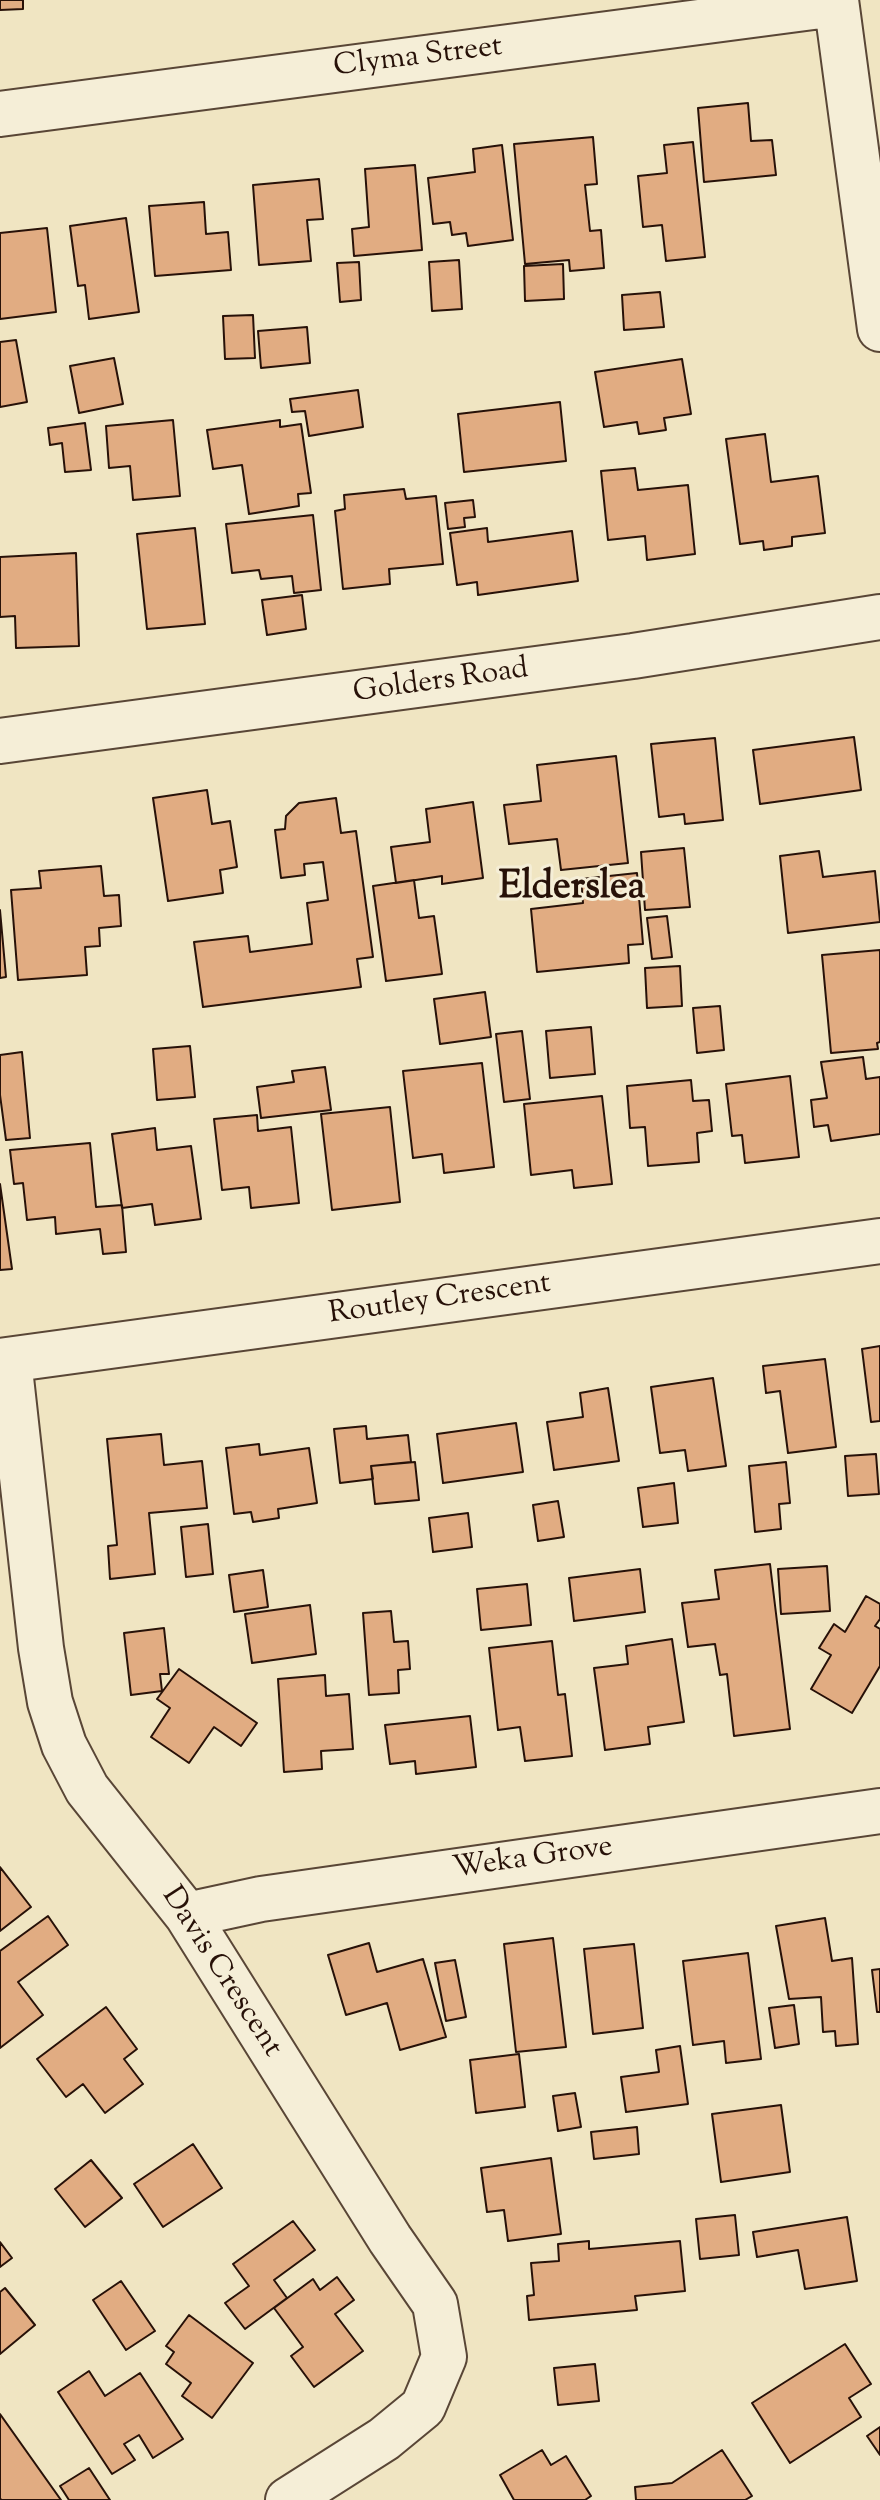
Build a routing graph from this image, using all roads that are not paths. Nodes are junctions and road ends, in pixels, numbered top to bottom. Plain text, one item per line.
1 (836, 2) edge
2 (0, 114) edge
3 (880, 329) edge
4 (880, 617) edge
5 (0, 741) edge
6 (880, 1241) edge
7 (4, 1361) edge
8 (880, 1811) edge
9 (187, 1915) junction
10 (288, 2500) edge

1 - 2 street, Clyma Street
1 - 3 street
4 - 5 street, Golders Road
6 - 7 street, Routley Crescent
7 - 9 street, Davis Crescent
8 - 9 street, Weka Grove
9 - 10 street, Davis Crescent

